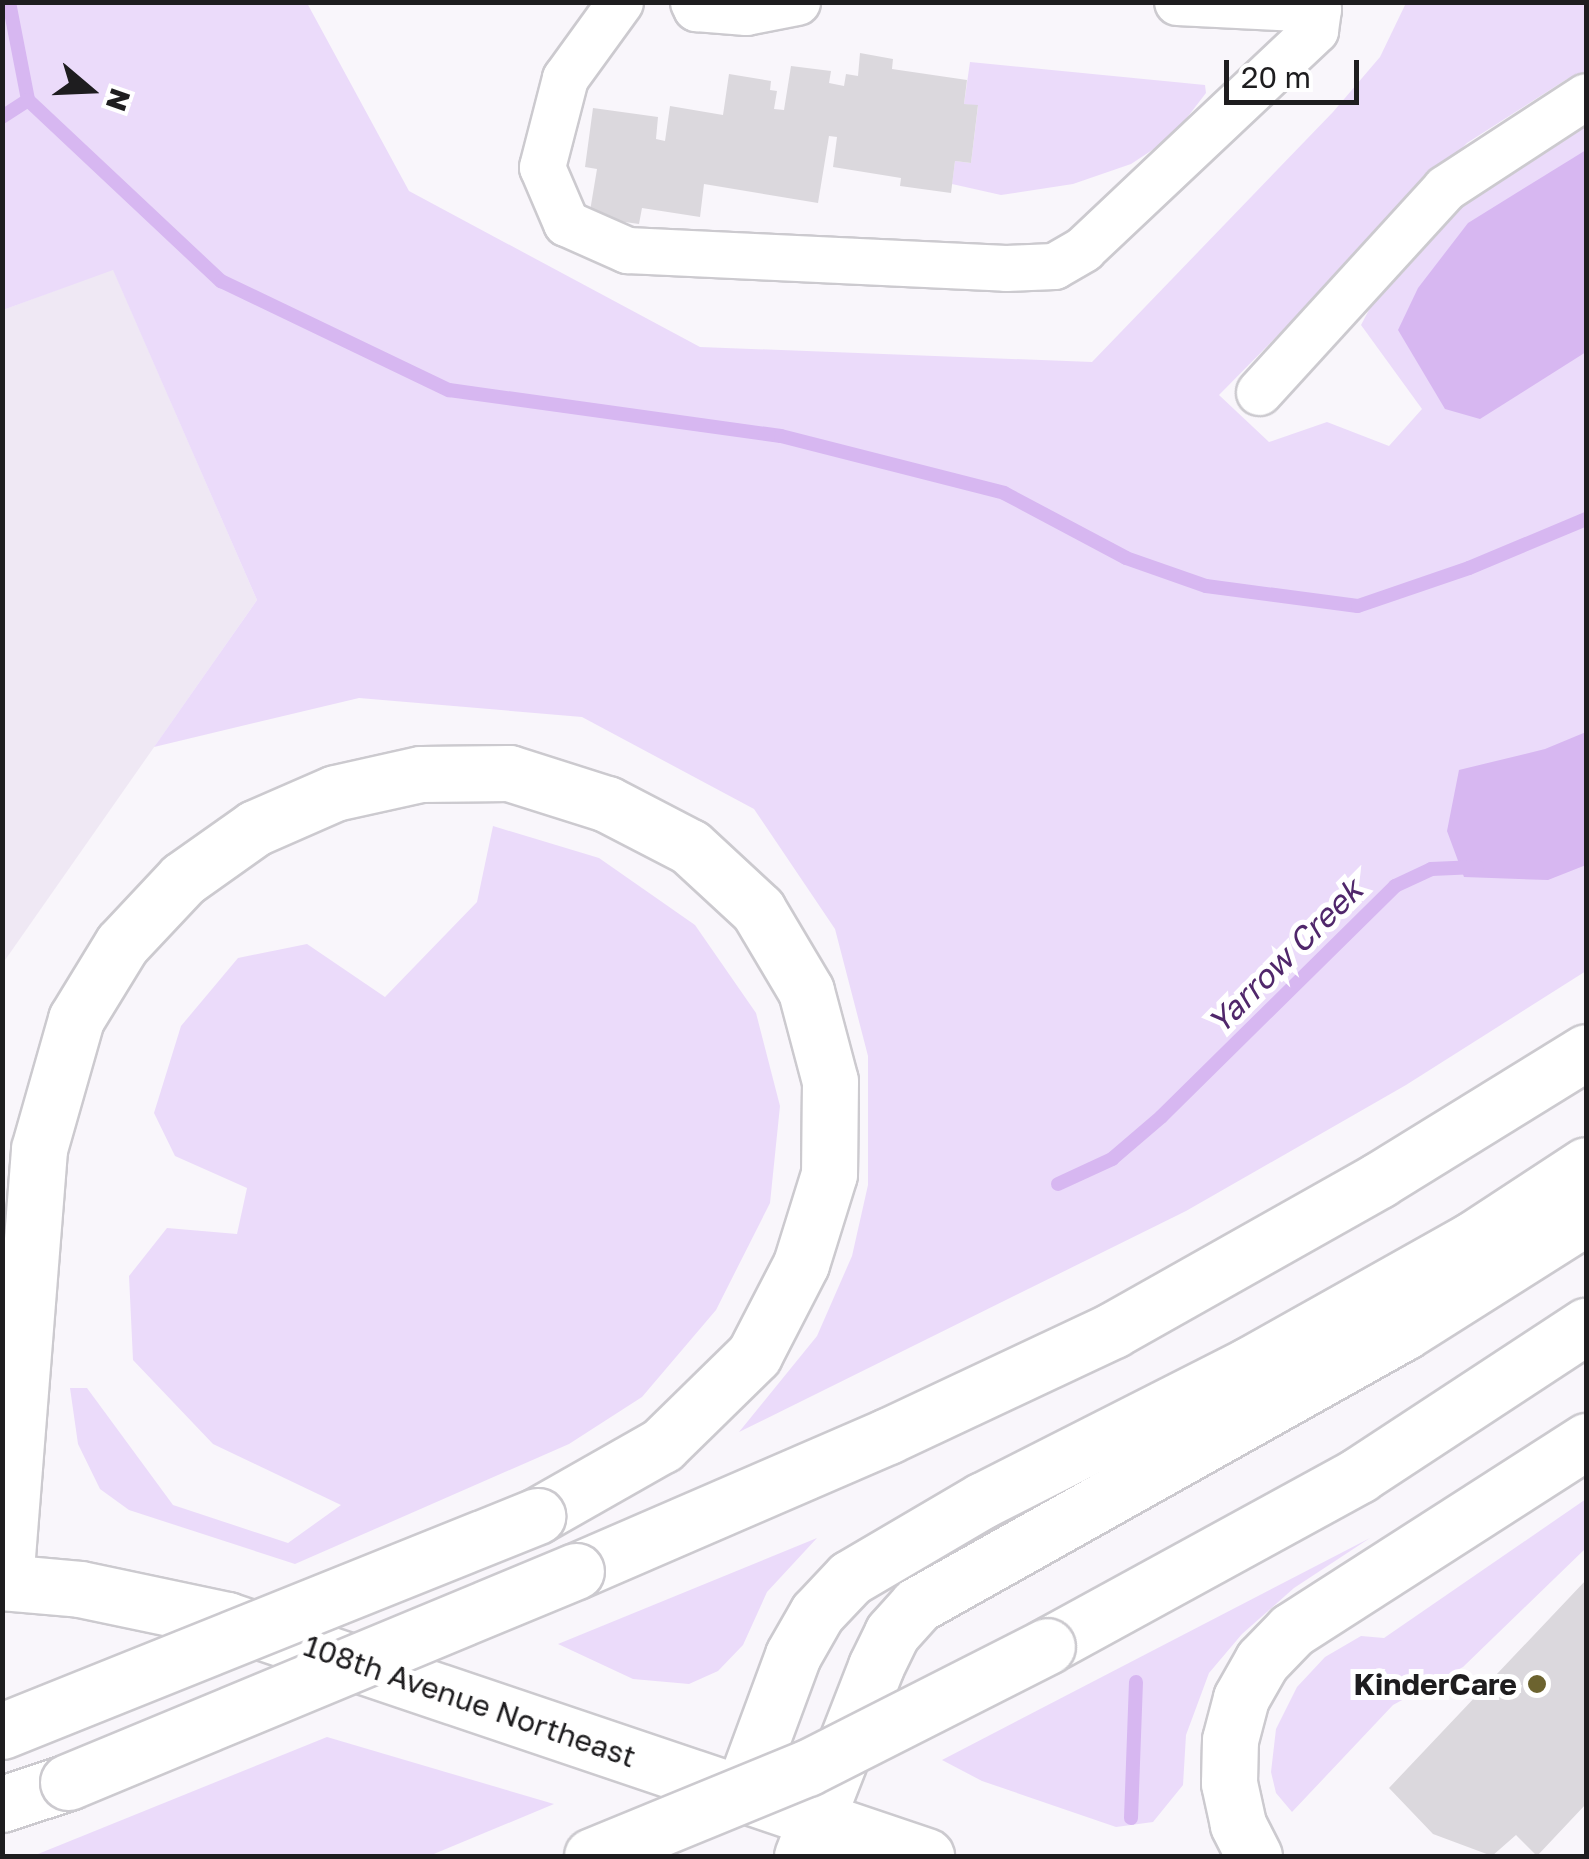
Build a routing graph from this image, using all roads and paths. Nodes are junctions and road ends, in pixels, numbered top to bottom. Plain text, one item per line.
1 (620, 2) edge
2 (692, 2) edge
3 (797, 2) edge
4 (1177, 2) edge
5 (1586, 96) edge
6 (1260, 392) dead end
7 (1586, 1052) edge
8 (1586, 1165) edge
9 (1586, 1217) edge
10 (1586, 1326) edge
11 (1586, 1441) edge
12 (4, 1582) edge
13 (2, 1730) edge
14 (742, 1793) junction
15 (2, 1804) edge
16 (810, 1837) edge
17 (592, 1856) edge
18 (926, 1856) edge
19 (1254, 1856) edge

1 - 4 street
2 - 3 street
5 - 6 street
7 - 15 main road, bridge
8 - 14 main road
9 - 16 main road
10 - 17 main road, bridge
11 - 19 main road
12 - 13 main road, bridge
12 - 14 main road, 108th Avenue Northeast
14 - 16 main road, 108th Avenue Northeast
16 - 18 main road, 108th Avenue Northeast

